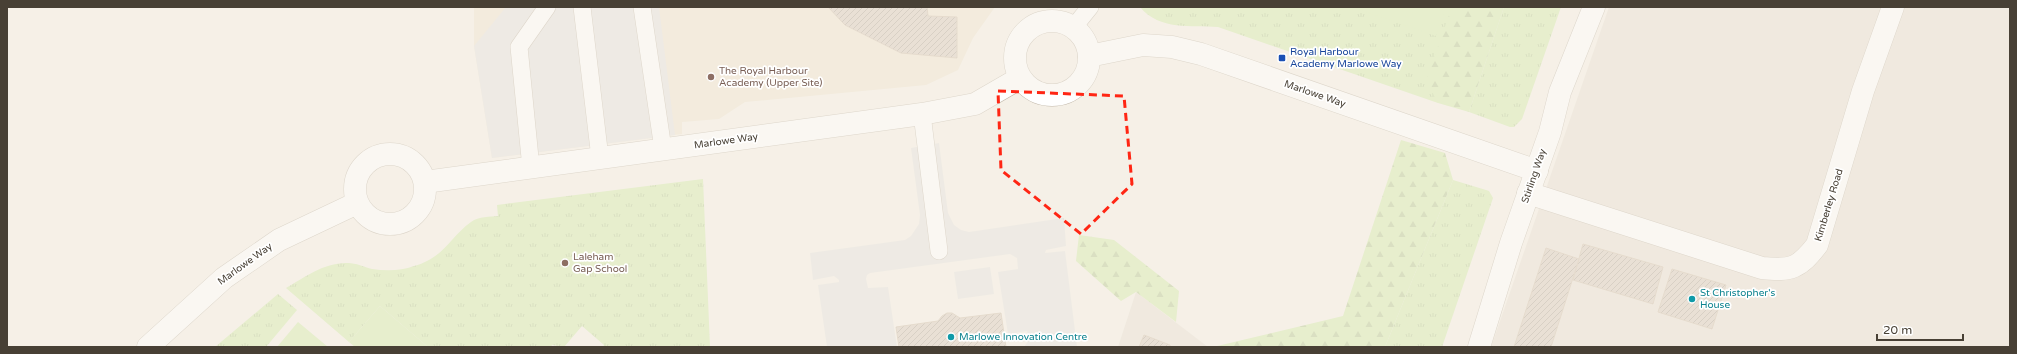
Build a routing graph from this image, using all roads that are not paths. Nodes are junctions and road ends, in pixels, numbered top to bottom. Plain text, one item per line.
1 (547, 7) edge
2 (582, 7) edge
3 (642, 7) edge
4 (1090, 7) edge
5 (1594, 7) edge
6 (1892, 7) edge
7 (1073, 28) junction
8 (1089, 56) junction
9 (1020, 78) junction
10 (922, 114) junction
11 (663, 150) junction
12 (600, 158) junction
13 (531, 168) junction
14 (1537, 171) junction
15 (425, 182) junction
16 (1528, 193) junction
17 (357, 203) junction
18 (939, 251) dead end
19 (148, 347) edge
20 (1479, 347) edge

1 - 13 lane
2 - 12 lane
3 - 11 lane
4 - 7 lane
5 - 14 street, Stirling Way
6 - 16 street, Kimberley Road
7 - 8 street
7 - 9 street
8 - 9 street
8 - 14 street, Marlowe Way
9 - 10 street, Marlowe Way
10 - 11 street, Marlowe Way
10 - 18 lane
11 - 12 street, Marlowe Way
12 - 13 street, Marlowe Way
13 - 15 street, Marlowe Way
14 - 16 street, Stirling Way
15 - 17 street
15 - 17 street
16 - 20 street, Stirling Way
17 - 19 street, Marlowe Way

